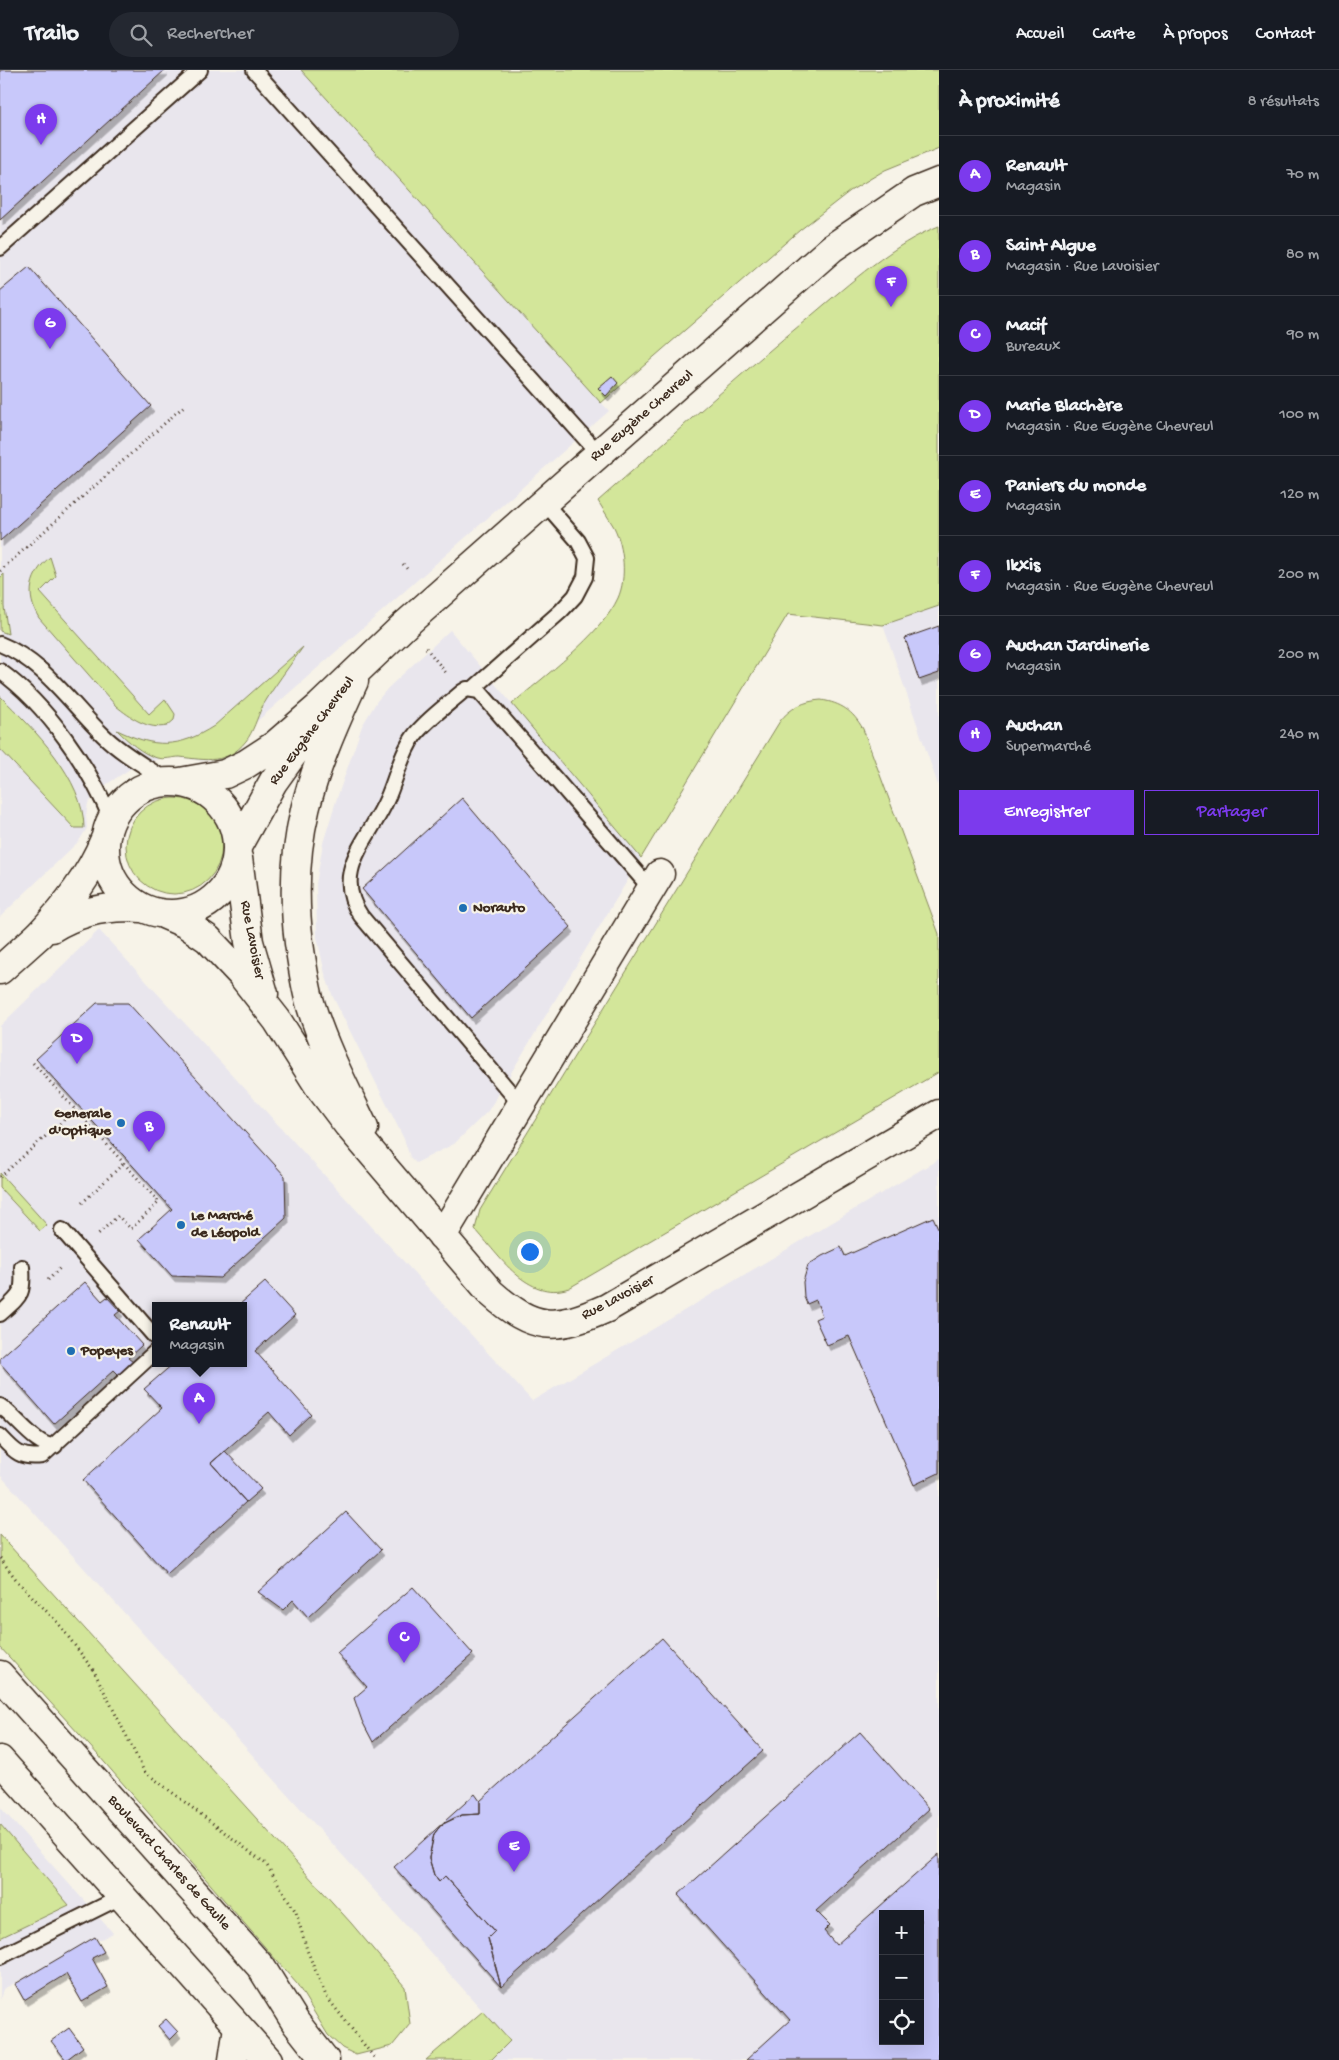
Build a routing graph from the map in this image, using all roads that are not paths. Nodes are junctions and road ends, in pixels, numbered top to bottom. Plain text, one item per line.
1 (200, 70) edge
2 (254, 70) edge
3 (939, 182) edge
4 (0, 248) edge
5 (599, 454) junction
6 (544, 502) junction
7 (0, 644) edge
8 (359, 670) junction
9 (0, 671) edge
10 (467, 691) junction
11 (174, 782) junction
12 (108, 828) junction
13 (238, 851) junction
14 (656, 882) joint
15 (152, 911) junction
16 (40, 935) junction
17 (0, 970) edge
18 (276, 1020) junction
19 (521, 1105) junction
20 (939, 1114) edge
21 (380, 1163) junction
22 (62, 1230) dead end
23 (442, 1236) junction
24 (22, 1267) dead end
25 (0, 1314) edge
26 (152, 1334) edge
27 (152, 1355) edge
28 (0, 1406) edge
29 (0, 1436) edge
30 (55, 1446) junction
31 (0, 1675) edge
32 (0, 1760) edge
33 (121, 1897) junction
34 (0, 1957) edge
35 (238, 2027) junction
36 (234, 2060) edge
37 (268, 2060) edge
38 (325, 2060) edge

1 - 4 lane
2 - 5 lane
3 - 5 street, Rue Eugène Chevreul
5 - 6 street, Rue Eugène Chevreul
6 - 8 street, Rue Eugène Chevreul
6 - 10 lane
7 - 11 lane
8 - 11 street, Rue Eugène Chevreul
8 - 13 street, Rue Eugène Chevreul
8 - 21 street
9 - 12 lane
10 - 14 lane
10 - 19 lane
11 - 12 street
11 - 13 street
12 - 15 street
12 - 16 street
13 - 15 street
13 - 18 street, Rue Lavoisier
14 - 19 street
15 - 16 street
15 - 18 street, Rue Lavoisier
16 - 17 street
18 - 21 street, Rue Lavoisier
19 - 23 street
20 - 23 street, Rue Lavoisier
21 - 23 street, Rue Lavoisier
22 - 26 lane
24 - 25 lane
27 - 30 lane
28 - 30 lane
29 - 30 lane
31 - 38 street, Boulevard Charles de Gaulle
32 - 33 street
33 - 34 lane
33 - 35 street
35 - 36 street
35 - 37 street

